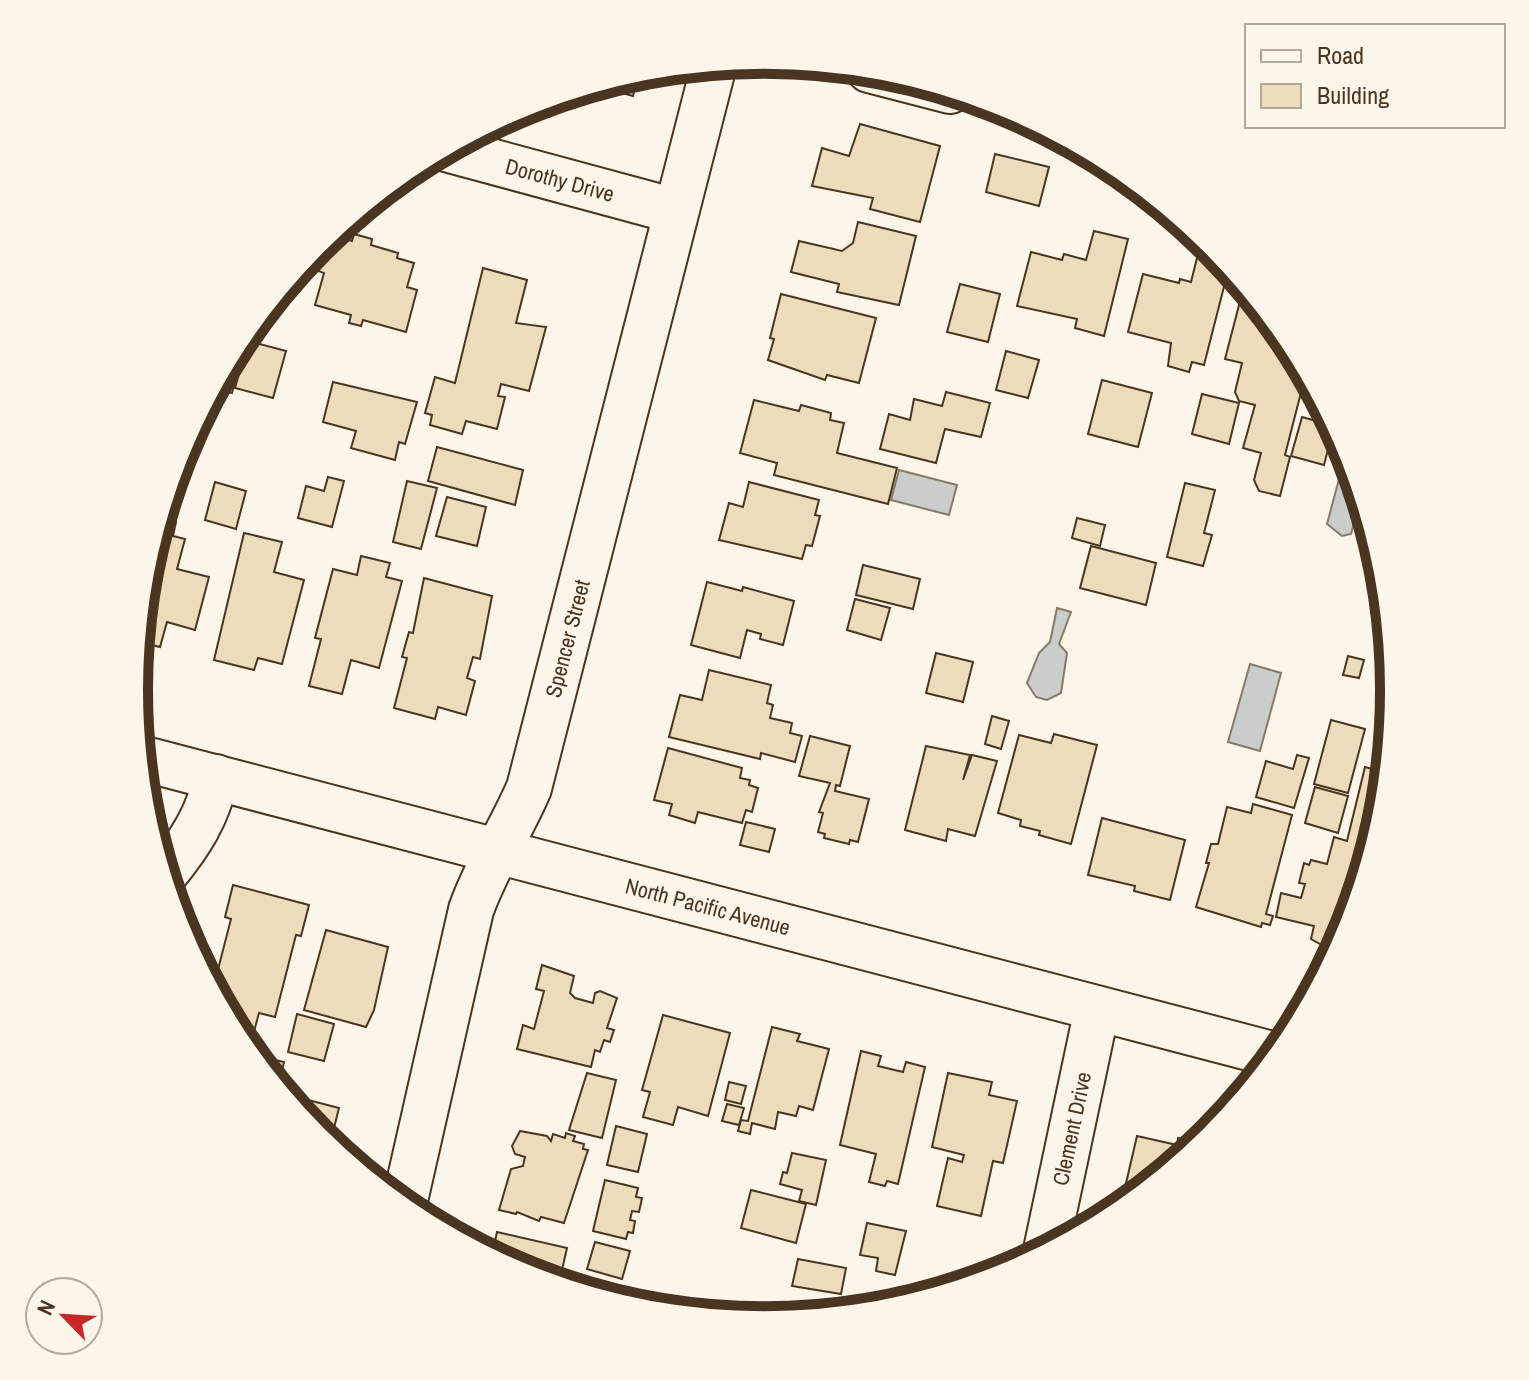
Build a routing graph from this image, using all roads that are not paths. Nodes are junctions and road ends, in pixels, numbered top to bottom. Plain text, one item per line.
1 (711, 76) edge
2 (463, 154) edge
3 (675, 211) junction
4 (153, 761) edge
5 (216, 777) junction
6 (496, 852) junction
7 (173, 863) edge
8 (1097, 1009) junction
9 (1263, 1052) edge
10 (407, 1191) edge
11 (1049, 1235) edge

1 - 3 street, Spencer Street
2 - 3 street, Dorothy Drive
3 - 6 street, Spencer Street
4 - 5 street, North Pacific Avenue
5 - 6 street, North Pacific Avenue
5 - 7 street
6 - 8 street, North Pacific Avenue
6 - 10 street, Spencer Street
8 - 9 street, North Pacific Avenue
8 - 11 street, Clement Drive

